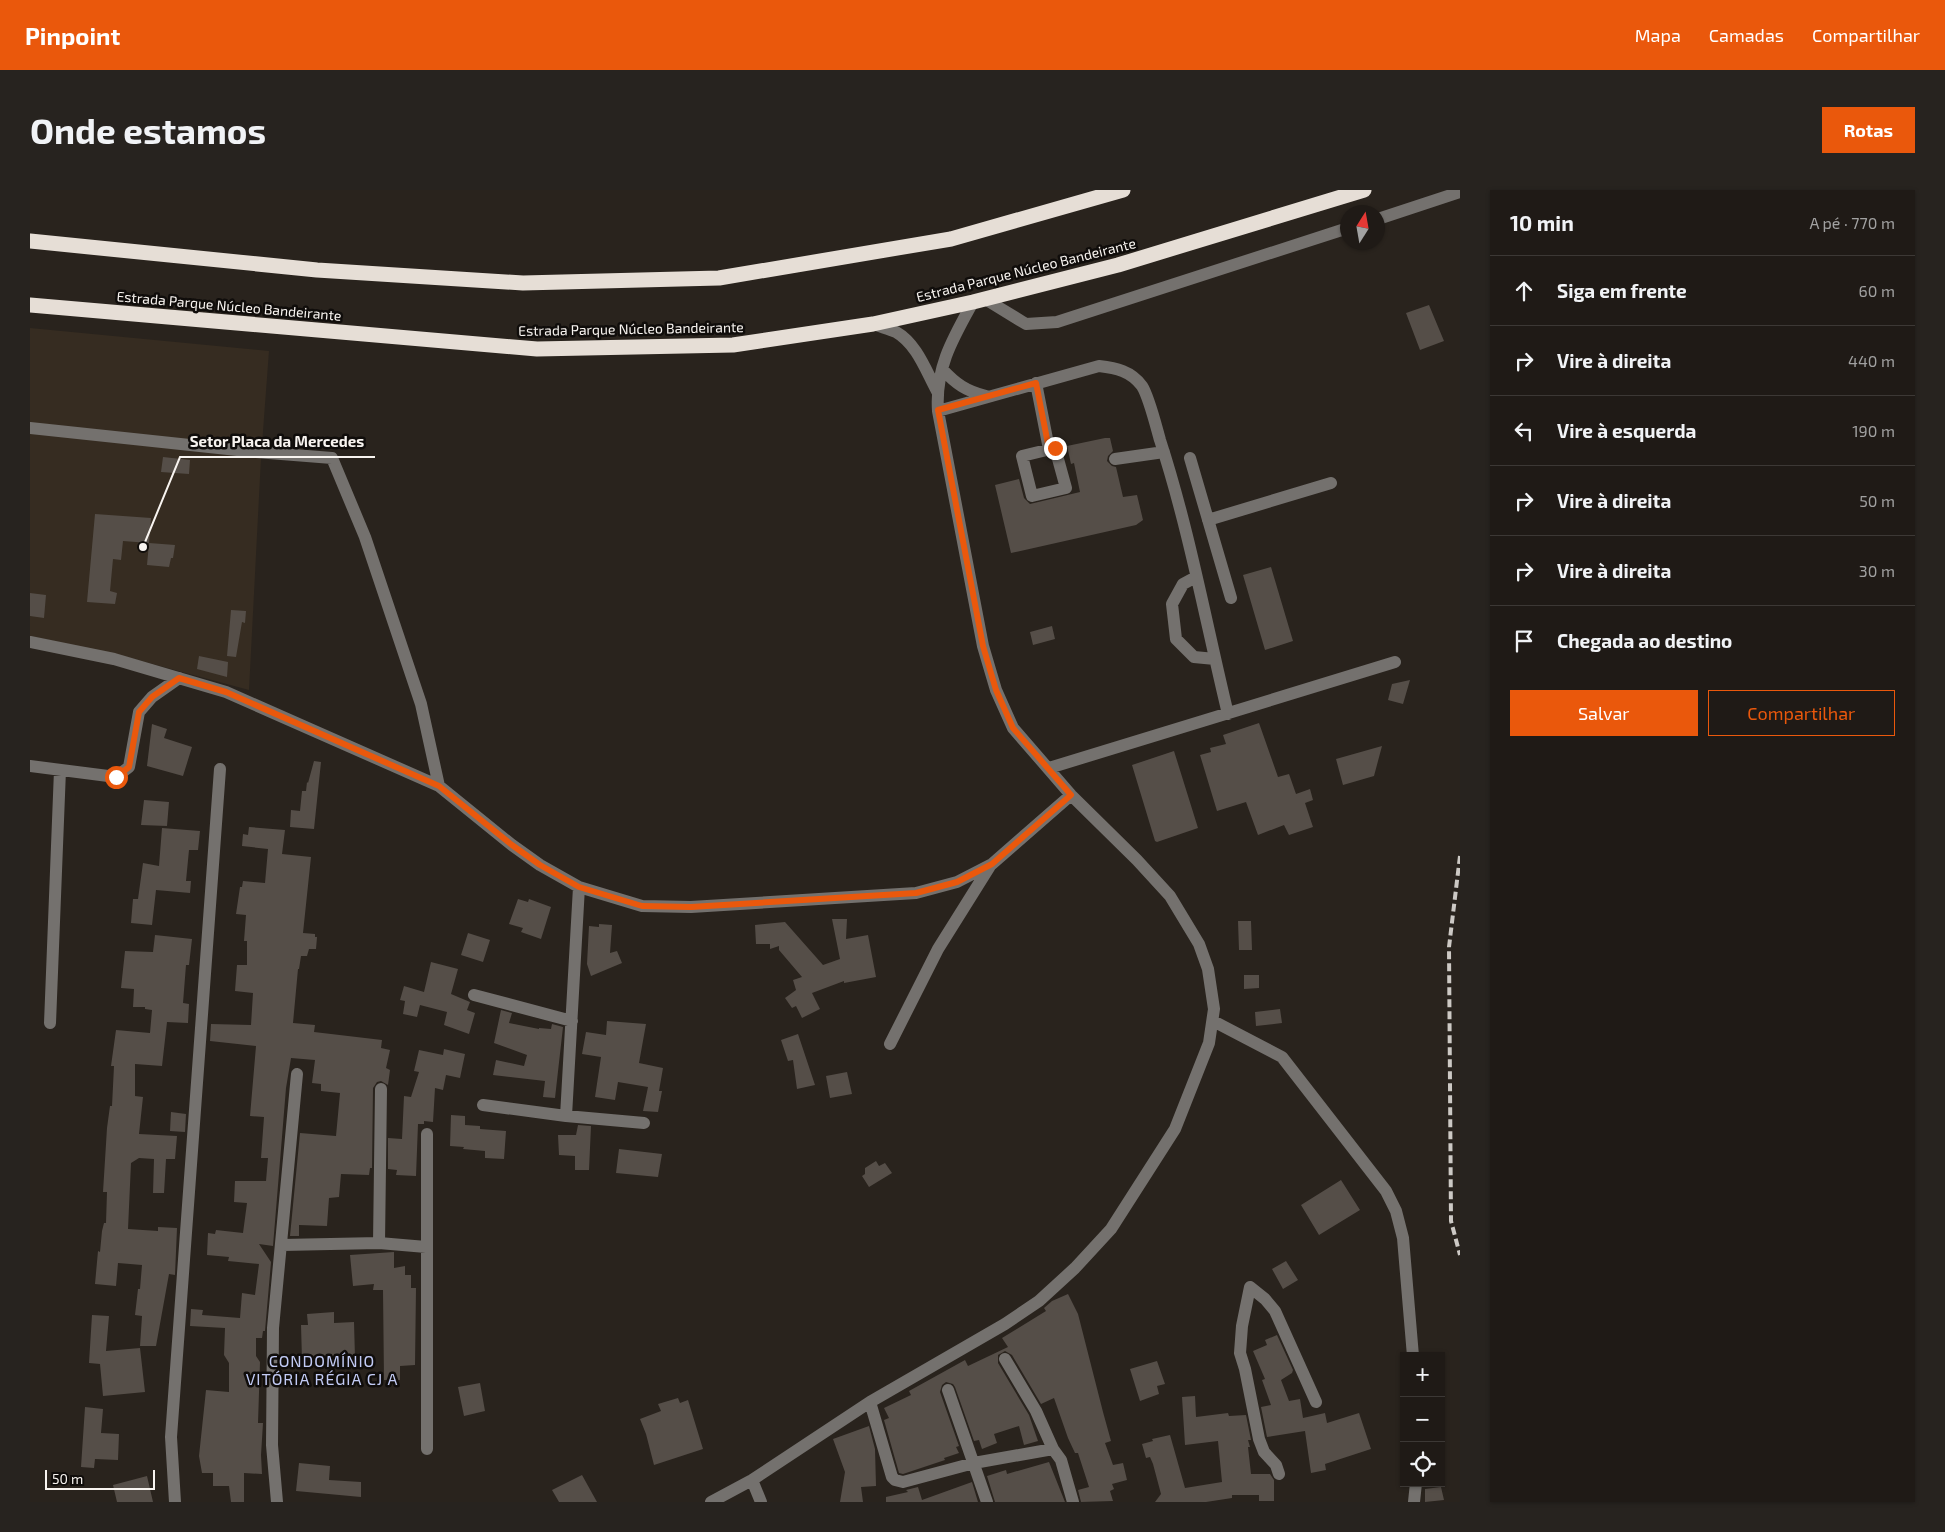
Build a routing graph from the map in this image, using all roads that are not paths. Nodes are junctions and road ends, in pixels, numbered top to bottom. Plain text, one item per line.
1 (1123, 190) edge
2 (1364, 190) edge
3 (1460, 192) edge
4 (1385, 217) edge
5 (1340, 231) edge
6 (30, 241) edge
7 (979, 301) junction
8 (30, 305) edge
9 (874, 324) junction
10 (942, 369) junction
11 (1036, 383) junction
12 (937, 391) junction
13 (986, 396) junction
14 (938, 410) junction
15 (30, 428) edge
16 (1049, 449) dead end
17 (1164, 452) junction
18 (1190, 458) dead end
19 (1115, 460) dead end
20 (1332, 483) dead end
21 (1208, 520) junction
22 (1196, 577) junction
23 (1231, 598) dead end
24 (30, 642) edge
25 (1215, 659) junction
26 (1395, 662) dead end
27 (179, 678) junction
28 (1228, 714) junction
29 (30, 766) edge
30 (1049, 768) junction
31 (220, 769) dead end
32 (60, 770) junction
33 (439, 786) junction
34 (1071, 795) junction
35 (992, 864) junction
36 (579, 887) junction
37 (474, 995) dead end
38 (572, 1021) junction
39 (1212, 1021) junction
40 (50, 1022) dead end
41 (890, 1044) dead end
42 (297, 1074) dead end
43 (381, 1090) dead end
44 (483, 1105) dead end
45 (566, 1116) junction
46 (644, 1124) dead end
47 (427, 1134) dead end
48 (379, 1243) junction
49 (282, 1246) junction
50 (426, 1247) junction
51 (1412, 1352) edge
52 (1005, 1359) dead end
53 (948, 1390) dead end
54 (870, 1402) junction
55 (1316, 1402) dead end
56 (427, 1449) dead end
57 (1053, 1449) junction
58 (974, 1463) junction
59 (1279, 1474) dead end
60 (752, 1480) junction
61 (1416, 1487) edge
62 (175, 1502) edge
63 (277, 1502) edge
64 (711, 1502) edge
65 (761, 1502) edge
66 (987, 1502) edge
67 (1073, 1502) edge
68 (1414, 1502) edge

1 - 6 highway
2 - 7 highway, Estrada Parque Núcleo Bandeirante
3 - 4 street
5 - 7 street
7 - 9 highway, Estrada Parque Núcleo Bandeirante
7 - 10 street
8 - 9 highway, Estrada Parque Núcleo Bandeirante
9 - 12 street
10 - 12 street
10 - 13 street
11 - 13 street
11 - 16 street
11 - 17 street
12 - 14 street
13 - 14 street
14 - 30 street
15 - 33 street
17 - 19 street
17 - 22 street
18 - 21 street
20 - 21 street
21 - 23 street
22 - 25 street
22 - 25 street
24 - 27 street
25 - 28 street
26 - 28 street
27 - 32 street
27 - 33 street
28 - 30 street
29 - 32 street
30 - 34 street
31 - 62 street
32 - 40 street
33 - 36 street
34 - 35 street
34 - 39 street
35 - 36 street
35 - 41 street
36 - 38 street
37 - 38 street
38 - 45 street
39 - 51 street
39 - 54 street
42 - 49 street
43 - 48 street
44 - 45 street
45 - 46 street
47 - 50 street
48 - 49 street
48 - 50 street
49 - 63 street
50 - 56 street
52 - 57 street
53 - 58 street
54 - 58 street
54 - 60 street
55 - 59 street
57 - 58 street
57 - 67 street
58 - 66 street
60 - 64 street
60 - 65 street
61 - 68 street

